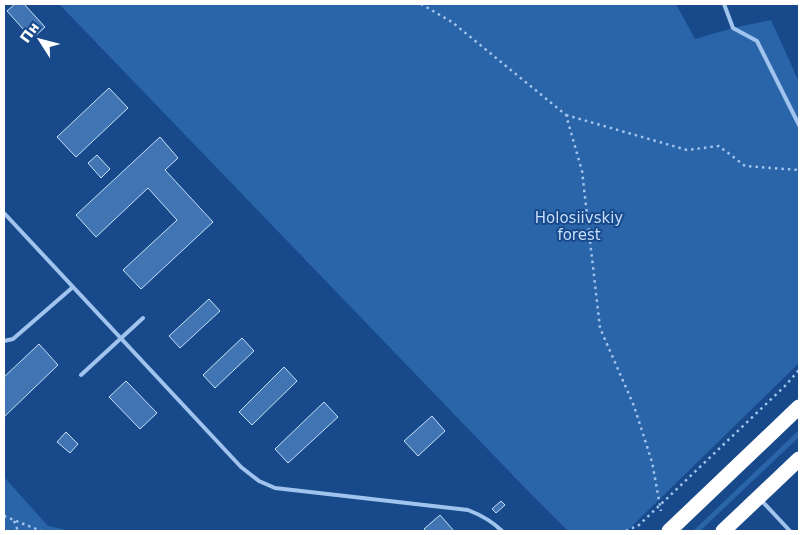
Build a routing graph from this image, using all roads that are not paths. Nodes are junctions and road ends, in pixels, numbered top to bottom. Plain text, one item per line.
1 (724, 4) edge
2 (799, 126) edge
3 (4, 213) edge
4 (73, 287) junction
5 (143, 318) dead end
6 (121, 338) junction
7 (4, 341) edge
8 (81, 375) dead end
9 (799, 407) edge
10 (799, 459) edge
11 (758, 497) junction
12 (502, 531) edge
13 (669, 531) edge
14 (723, 531) edge
15 (790, 531) edge

1 - 2 lane
3 - 4 lane
4 - 6 lane
4 - 7 lane
5 - 6 lane
6 - 8 lane
6 - 12 lane
9 - 13 highway
10 - 11 highway
11 - 14 highway
11 - 15 lane

